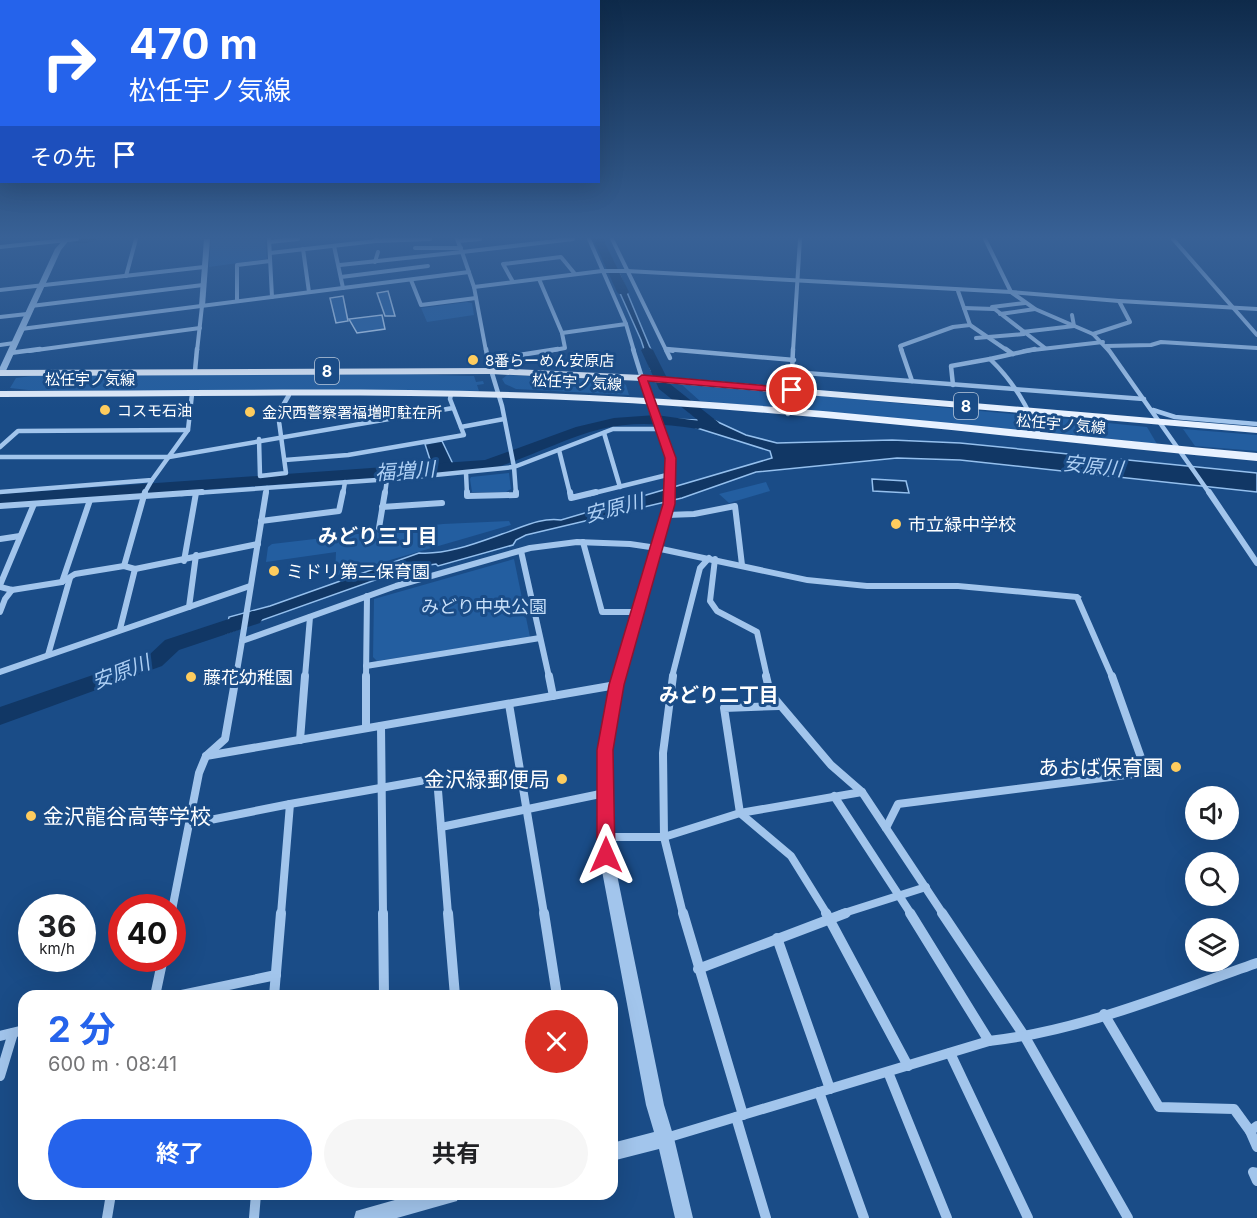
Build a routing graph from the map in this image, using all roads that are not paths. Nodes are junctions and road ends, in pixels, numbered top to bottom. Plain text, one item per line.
1 (36, 296) edge
2 (114, 296) edge
3 (202, 296) edge
4 (237, 296) edge
5 (281, 296) edge
6 (416, 296) edge
7 (546, 296) edge
8 (613, 296) edge
9 (638, 296) edge
10 (798, 296) edge
11 (960, 296) edge
12 (1016, 296) edge
13 (1057, 296) edge
14 (1221, 296) edge
15 (272, 297) joint
16 (476, 298) joint
17 (237, 301) junction
18 (1119, 301) junction
19 (1026, 303) junction
20 (31, 306) junction
21 (202, 306) junction
22 (964, 308) junction
23 (1231, 308) junction
24 (1035, 309) junction
25 (1257, 309) edge
26 (994, 310) junction
27 (27, 314) junction
28 (1000, 314) junction
29 (1072, 315) dead end
30 (0, 317) edge
31 (626, 324) junction
32 (970, 325) junction
33 (1074, 326) junction
34 (200, 328) junction
35 (21, 329) junction
36 (562, 333) junction
37 (1023, 333) junction
38 (1093, 334) junction
39 (1257, 335) edge
40 (991, 337) junction
41 (976, 338) dead end
42 (14, 343) junction
43 (1104, 344) junction
44 (0, 345) edge
45 (1045, 348) junction
46 (1257, 348) edge
47 (666, 350) junction
48 (10, 353) junction
49 (1013, 354) junction
50 (670, 358) dead end
51 (990, 359) junction
52 (488, 360) junction
53 (794, 360) junction
54 (195, 371) junction
55 (491, 371) junction
56 (792, 372) junction
57 (1, 373) edge
58 (642, 378) junction
59 (912, 381) junction
60 (953, 385) junction
61 (792, 390) junction
62 (1019, 390) junction
63 (0, 394) edge
64 (192, 394) junction
65 (451, 394) junction
66 (498, 394) junction
67 (289, 395) junction
68 (1144, 399) junction
69 (651, 402) junction
70 (453, 408) junction
71 (1152, 410) junction
72 (1030, 411) junction
73 (788, 414) junction
74 (504, 419) junction
75 (1160, 421) junction
76 (660, 423) junction
77 (1257, 424) edge
78 (461, 427) junction
79 (188, 429) junction
80 (1257, 430) edge
81 (604, 433) junction
82 (281, 437) junction
83 (1040, 437) junction
84 (259, 439) junction
85 (0, 447) edge
86 (559, 450) junction
87 (1183, 453) junction
88 (0, 457) edge
89 (169, 457) junction
90 (1257, 457) edge
91 (285, 460) junction
92 (514, 465) junction
93 (466, 473) junction
94 (387, 479) junction
95 (671, 479) junction
96 (151, 482) junction
97 (345, 482) junction
98 (620, 487) junction
99 (267, 488) junction
100 (0, 492) edge
101 (196, 493) junction
102 (144, 495) junction
103 (90, 500) junction
104 (442, 503) dead end
105 (34, 504) junction
106 (0, 506) edge
107 (382, 507) junction
108 (668, 509) junction
109 (261, 521) junction
110 (379, 528) dead end
111 (20, 536) junction
112 (0, 539) edge
113 (583, 542) junction
114 (258, 544) junction
115 (657, 548) junction
116 (521, 551) junction
117 (196, 555) junction
118 (712, 558) junction
119 (184, 561) junction
120 (1257, 562) edge
121 (742, 565) junction
122 (124, 566) junction
123 (135, 569) junction
124 (70, 578) junction
125 (63, 582) junction
126 (0, 586) edge
127 (250, 586) junction
128 (12, 590) junction
129 (367, 596) junction
130 (1077, 597) joint
131 (189, 607) junction
132 (0, 612) edge
133 (638, 612) junction
134 (310, 617) junction
135 (120, 629) junction
136 (242, 638) junction
137 (540, 638) junction
138 (48, 655) junction
139 (366, 666) junction
140 (0, 672) edge
141 (616, 685) junction
142 (553, 696) junction
143 (509, 704) junction
144 (779, 706) junction
145 (381, 726) junction
146 (366, 728) junction
147 (300, 740) junction
148 (206, 756) junction
149 (381, 788) junction
150 (862, 792) junction
151 (606, 793) junction
152 (834, 796) junction
153 (290, 804) junction
154 (528, 809) junction
155 (740, 813) junction
156 (190, 824) junction
157 (441, 827) junction
158 (885, 828) junction
159 (606, 837) junction
160 (664, 837) junction
161 (926, 887) junction
162 (175, 894) edge
163 (900, 896) junction
164 (829, 918) junction
165 (777, 938) junction
166 (1257, 963) edge
167 (698, 969) junction
168 (160, 972) edge
169 (276, 975) junction
170 (156, 990) edge
171 (205, 990) edge
172 (275, 990) edge
173 (384, 990) edge
174 (454, 990) edge
175 (556, 990) edge
176 (1104, 1014) junction
177 (18, 1032) edge
178 (18, 1034) edge
179 (0, 1036) edge
180 (1026, 1036) junction
181 (989, 1041) junction
182 (950, 1053) junction
183 (908, 1065) junction
184 (888, 1072) junction
185 (0, 1076) edge
186 (825, 1090) junction
187 (740, 1116) junction
188 (1253, 1129) edge
189 (665, 1138) junction
190 (1257, 1147) edge
191 (618, 1150) edge
192 (1257, 1173) edge
193 (1257, 1180) edge
194 (110, 1200) edge
195 (256, 1200) edge
196 (433, 1200) edge
197 (395, 1213) edge
198 (107, 1218) edge
199 (254, 1218) edge
200 (363, 1218) edge
201 (684, 1218) edge
202 (766, 1218) edge
203 (864, 1218) edge
204 (947, 1218) edge
205 (1028, 1218) edge
206 (1128, 1218) edge

1 - 20 street
2 - 20 street
3 - 21 street
4 - 17 street
5 - 15 street
6 - 16 street
7 - 36 street
8 - 31 street
9 - 47 street
10 - 53 street
11 - 22 street
12 - 19 street
13 - 18 street
14 - 23 street
15 - 17 street
16 - 52 street
17 - 21 street
18 - 23 street
18 - 38 street
19 - 24 street
19 - 26 street
20 - 27 street
21 - 34 street
21 - 35 street
22 - 26 street
22 - 32 street
23 - 25 street
23 - 39 street
24 - 28 street
24 - 33 street
26 - 28 street
27 - 30 street
27 - 35 street
28 - 37 street
29 - 33 street
31 - 36 street
31 - 58 street
32 - 40 street
32 - 59 street
33 - 37 street
33 - 38 street
34 - 48 street
34 - 54 street
35 - 42 street
36 - 52 street
37 - 40 street
37 - 45 street
38 - 43 street
40 - 41 street
40 - 49 street
42 - 44 street
42 - 48 street
43 - 45 street
43 - 46 street
43 - 68 street
45 - 49 street
47 - 50 street
47 - 53 street
48 - 57 street
49 - 51 street
51 - 60 street
51 - 62 street
52 - 55 street
53 - 56 street
54 - 55 main road, 松任宇ノ気線 / 8
54 - 57 main road, 松任宇ノ気線 / 8
55 - 58 main road, 松任宇ノ気線 / 8
55 - 66 street
56 - 59 street
56 - 61 street
58 - 61 main road, 松任宇ノ気線 / 8
58 - 69 street
59 - 60 street
60 - 62 street
61 - 72 main road, 松任宇ノ気線 / 8
61 - 73 street
62 - 68 street
62 - 72 street
63 - 64 main road, 松任宇ノ気線 / 8
64 - 67 main road, 松任宇ノ気線 / 8
64 - 79 street
65 - 66 main road, 松任宇ノ気線 / 8
65 - 67 main road, 松任宇ノ気線 / 8
65 - 70 street
66 - 69 main road, 松任宇ノ気線 / 8
66 - 74 street
67 - 82 street
68 - 71 street
69 - 73 main road, 松任宇ノ気線 / 8
69 - 76 street
70 - 78 street
70 - 82 street
71 - 75 street
71 - 77 street
72 - 75 main road, 松任宇ノ気線 / 8
72 - 83 street
73 - 83 main road, 松任宇ノ気線 / 8
74 - 78 street
74 - 92 street
75 - 80 main road, 松任宇ノ気線 / 8
75 - 87 street
76 - 81 street
76 - 95 street
78 - 91 street
79 - 85 street
79 - 89 street
81 - 86 street
81 - 98 street
82 - 84 street
82 - 91 street
83 - 87 main road, 松任宇ノ気線 / 8
84 - 89 street
84 - 91 street
86 - 92 street
86 - 98 street
87 - 90 main road, 松任宇ノ気線 / 8
87 - 120 street
88 - 89 street
89 - 96 street
92 - 93 street
92 - 93 street
93 - 94 street
94 - 97 street
94 - 107 street
95 - 98 street
95 - 108 street
96 - 100 street
96 - 102 street
97 - 99 street
97 - 109 street
99 - 101 street
99 - 109 street
101 - 102 street
101 - 119 street
102 - 103 street
102 - 122 street
103 - 105 street
103 - 125 street
104 - 107 street
105 - 106 street
105 - 111 street
107 - 110 street
108 - 115 street
108 - 121 street
109 - 114 street
111 - 112 street
111 - 126 street
113 - 115 street
113 - 116 street
113 - 133 street
114 - 117 street
114 - 127 street
115 - 118 street
115 - 133 street
116 - 129 street
116 - 137 street
117 - 119 street
117 - 131 street
118 - 121 street
118 - 144 street
118 - 160 street
119 - 123 street
121 - 130 street
122 - 123 street
122 - 124 street
123 - 135 street
124 - 125 street
124 - 138 street
125 - 128 street
126 - 128 street
127 - 131 street
127 - 136 street
128 - 132 street
129 - 134 street
129 - 139 street
130 - 158 street
131 - 135 street
133 - 141 street
134 - 136 street
134 - 147 street
135 - 138 street
136 - 148 street
137 - 139 street
137 - 142 street
138 - 140 street
139 - 146 street
141 - 142 street
141 - 151 street
142 - 143 street
143 - 145 street
143 - 154 street
144 - 150 street
144 - 155 street
145 - 146 street
145 - 149 street
146 - 147 street
147 - 148 street
148 - 156 street
149 - 153 street
149 - 157 street
149 - 173 street
150 - 152 street
150 - 158 street
151 - 154 street
151 - 159 street
152 - 155 street
152 - 163 street
153 - 156 street
153 - 169 street
154 - 157 street
154 - 175 street
155 - 160 street
155 - 164 street
156 - 162 street
157 - 174 street
158 - 161 street
159 - 160 street
159 - 189 street
160 - 167 street
161 - 163 street
161 - 180 street
163 - 164 street
163 - 181 street
164 - 165 street
164 - 183 street
165 - 167 street
165 - 186 street
166 - 176 street
167 - 187 street
168 - 170 street
169 - 171 street
169 - 172 street
176 - 180 street
176 - 188 street
177 - 179 street
178 - 185 street
180 - 181 street
180 - 206 street
181 - 182 street
182 - 183 street
182 - 205 street
183 - 184 street
184 - 186 street
184 - 204 street
186 - 187 street
186 - 203 street
187 - 189 street
187 - 202 street
188 - 190 street
189 - 191 street
189 - 201 street
192 - 193 street
194 - 198 street
195 - 199 street
196 - 197 street
197 - 200 street

